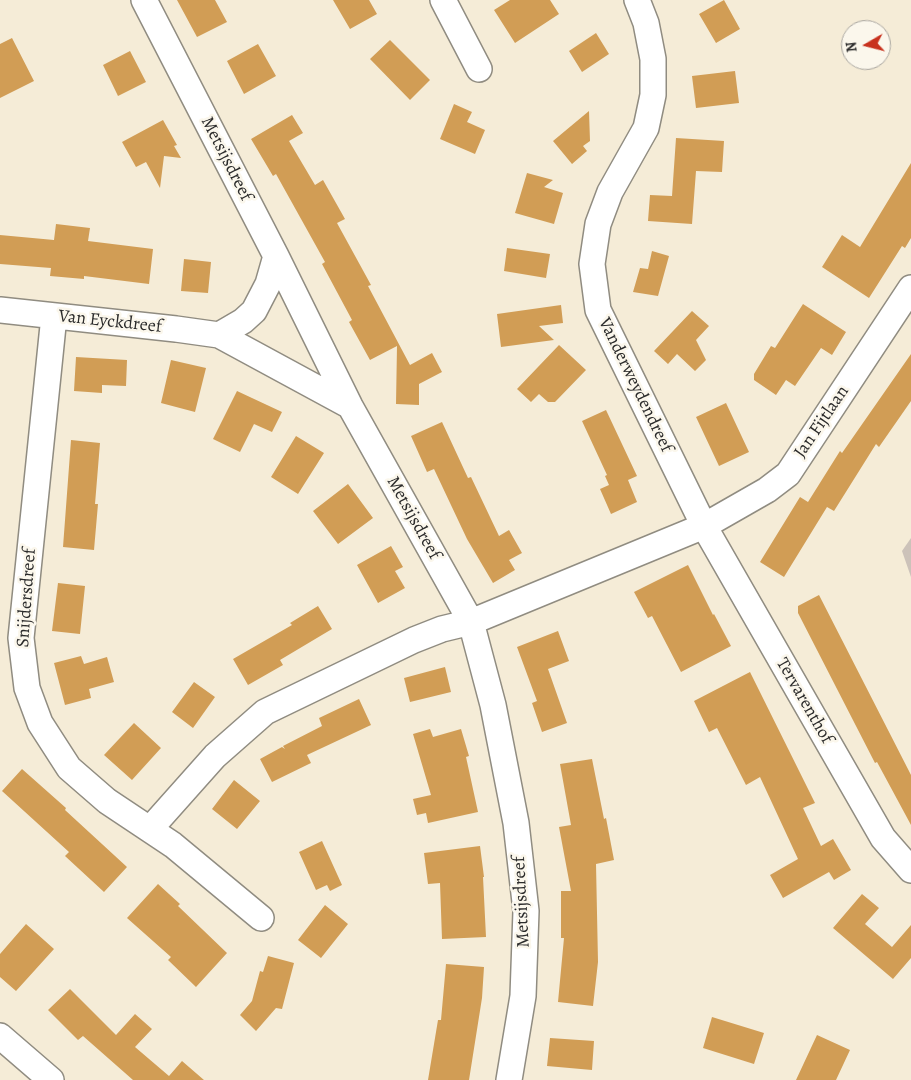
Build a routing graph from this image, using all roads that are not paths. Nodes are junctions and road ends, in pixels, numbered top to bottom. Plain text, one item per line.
1 (144, 0) edge
2 (443, 0) edge
3 (637, 0) edge
4 (479, 70) dead end
5 (276, 256) junction
6 (911, 288) edge
7 (0, 310) edge
8 (54, 316) junction
9 (220, 335) junction
10 (350, 406) junction
11 (704, 526) junction
12 (471, 622) junction
13 (150, 829) junction
14 (911, 870) edge
15 (261, 918) dead end
16 (0, 1036) edge
17 (51, 1080) edge
18 (510, 1080) edge

1 - 5 street, Metsijsdreef
2 - 4 street
3 - 11 street, Vanderweydendreef
5 - 9 street
5 - 10 street, Metsijsdreef
6 - 11 street, Jan Fijtlaan
7 - 8 street, Van Eyckdreef
8 - 9 street, Van Eyckdreef
8 - 13 street, Snijdersdreef
9 - 10 street, Van Eyckdreef
10 - 12 street, Metsijsdreef
11 - 12 street
11 - 14 street, Tervarenthof
12 - 13 street
12 - 18 street, Metsijsdreef
13 - 15 street, Snijdersdreef
16 - 17 street

